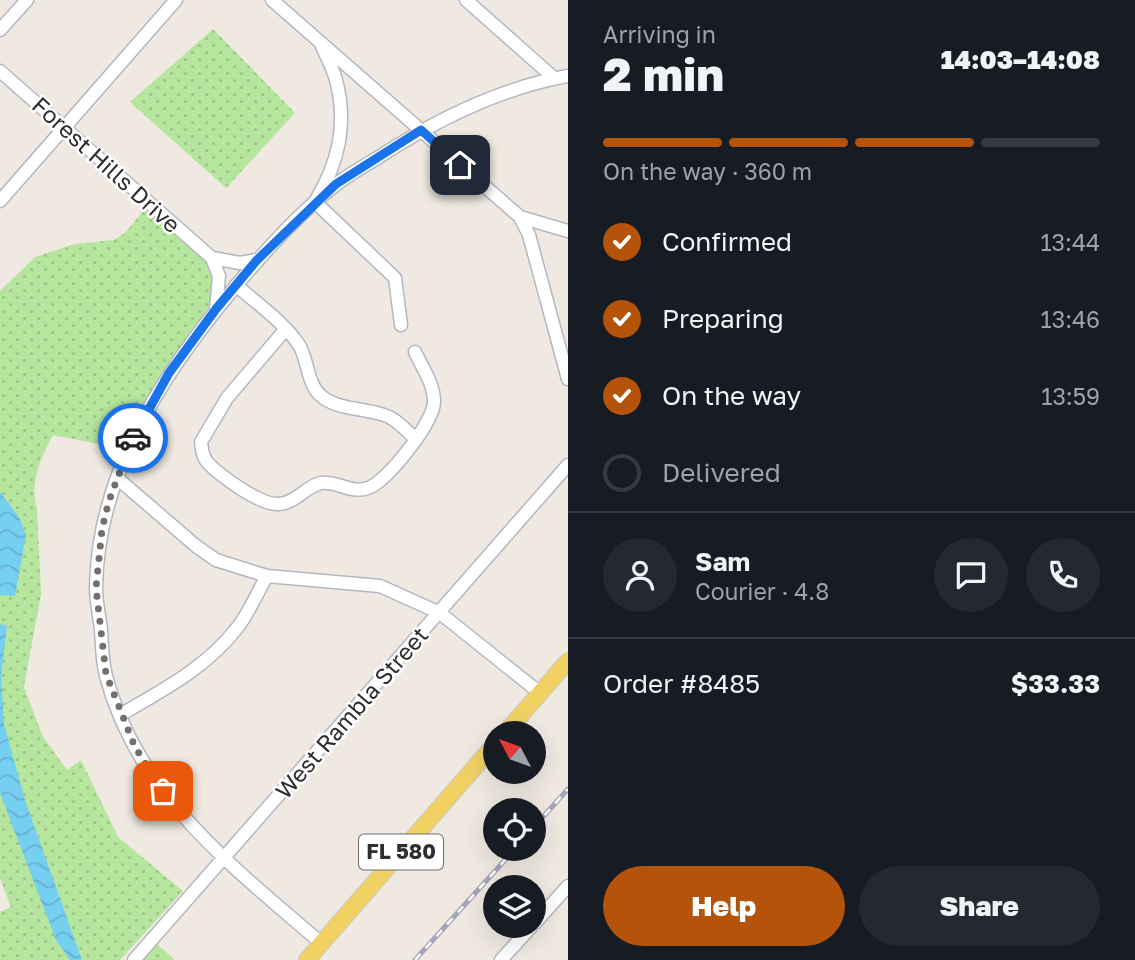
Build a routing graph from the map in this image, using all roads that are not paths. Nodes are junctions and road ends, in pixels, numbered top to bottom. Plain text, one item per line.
1 (27, 0) edge
2 (176, 0) edge
3 (272, 0) edge
4 (466, 0) edge
5 (0, 30) edge
6 (319, 41) junction
7 (0, 71) edge
8 (568, 76) edge
9 (554, 78) junction
10 (65, 127) junction
11 (421, 130) junction
12 (0, 201) edge
13 (314, 202) junction
14 (520, 216) junction
15 (568, 231) edge
16 (212, 258) junction
17 (257, 260) junction
18 (236, 285) junction
19 (216, 309) junction
20 (401, 325) dead end
21 (285, 330) junction
22 (415, 352) dead end
23 (568, 379) edge
24 (416, 439) junction
25 (568, 466) edge
26 (117, 478) junction
27 (267, 576) junction
28 (440, 613) junction
29 (568, 661) edge
30 (541, 692) junction
31 (120, 715) junction
32 (516, 721) edge
33 (483, 758) edge
34 (224, 858) junction
35 (568, 886) edge
36 (546, 911) edge
37 (521, 938) edge
38 (321, 943) junction
39 (134, 960) edge
40 (307, 960) edge
41 (502, 960) edge

1 - 5 street
2 - 10 street
3 - 6 street
4 - 9 street
6 - 11 street
6 - 13 street
7 - 10 street, Forest Hills Drive
8 - 9 street
9 - 11 street
10 - 12 street
10 - 16 street, Forest Hills Drive
11 - 13 street
11 - 14 street
13 - 17 street
13 - 20 street
14 - 15 street
14 - 23 street
16 - 17 street
16 - 19 street
17 - 18 street
18 - 19 street
18 - 21 street
19 - 26 street
21 - 24 street
21 - 24 street
22 - 24 street
25 - 28 street, West Rambla Street
26 - 27 street
26 - 31 street
27 - 28 street
27 - 31 street
28 - 30 street
28 - 34 street, West Rambla Street
29 - 30 main road
30 - 32 main road
31 - 34 street
33 - 38 main road, FL 580
34 - 38 street
34 - 39 street, West Rambla Street
35 - 36 street
37 - 41 street
38 - 40 main road, FL 580

